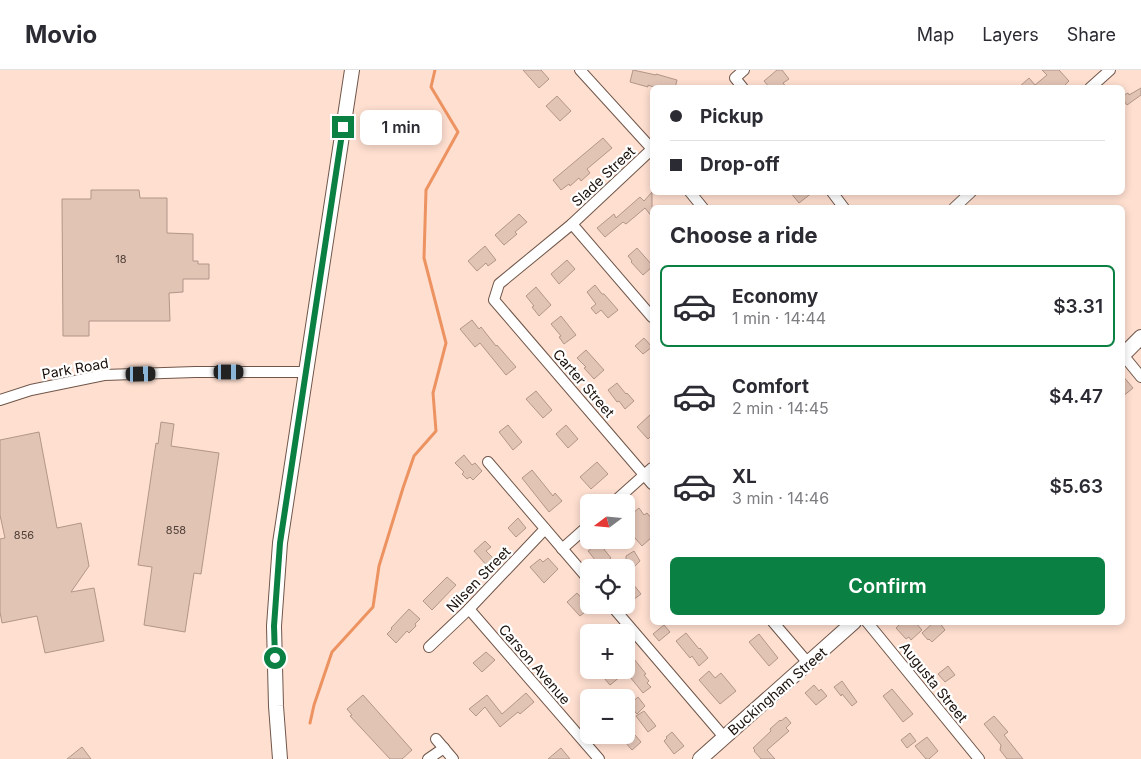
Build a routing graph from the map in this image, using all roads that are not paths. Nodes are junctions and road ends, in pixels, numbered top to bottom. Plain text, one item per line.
1 (352, 70) edge
2 (580, 70) edge
3 (744, 70) edge
4 (1110, 70) edge
5 (741, 85) edge
6 (1093, 85) edge
7 (650, 147) edge
8 (650, 151) edge
9 (692, 195) edge
10 (968, 195) edge
11 (701, 205) edge
12 (957, 205) edge
13 (572, 224) junction
14 (494, 300) joint
15 (650, 315) edge
16 (1141, 338) edge
17 (1125, 354) edge
18 (1125, 358) edge
19 (307, 372) junction
20 (1141, 377) edge
21 (0, 400) edge
22 (488, 462) dead end
23 (648, 472) edge
24 (623, 494) edge
25 (545, 529) junction
26 (580, 533) edge
27 (562, 548) junction
28 (580, 569) edge
29 (470, 609) junction
30 (619, 614) edge
31 (776, 625) edge
32 (851, 625) edge
33 (869, 625) edge
34 (429, 647) dead end
35 (808, 663) junction
36 (724, 738) junction
37 (436, 740) dead end
38 (444, 748) junction
39 (280, 759) edge
40 (428, 759) edge
41 (453, 759) edge
42 (599, 759) edge
43 (700, 759) edge
44 (979, 759) edge

1 - 19 main road
2 - 7 street, Slade Street
3 - 5 street
4 - 6 street
8 - 13 street, Slade Street
9 - 11 street
10 - 12 street
13 - 14 street, Slade Street
13 - 15 street
14 - 23 street, Carter Street
16 - 17 main road
18 - 20 street
19 - 21 street, Park Road
19 - 39 main road
22 - 25 street
23 - 24 street
25 - 27 street
25 - 29 street, Nilsen Street
26 - 27 street
27 - 28 street
29 - 34 street, Nilsen Street
29 - 42 street, Carson Avenue
30 - 36 street
31 - 35 street
32 - 35 main road, Buckingham Street
33 - 44 street, Augusta Street
35 - 36 main road, Buckingham Street
36 - 43 main road, Buckingham Street
37 - 38 street
38 - 40 street
38 - 41 street

